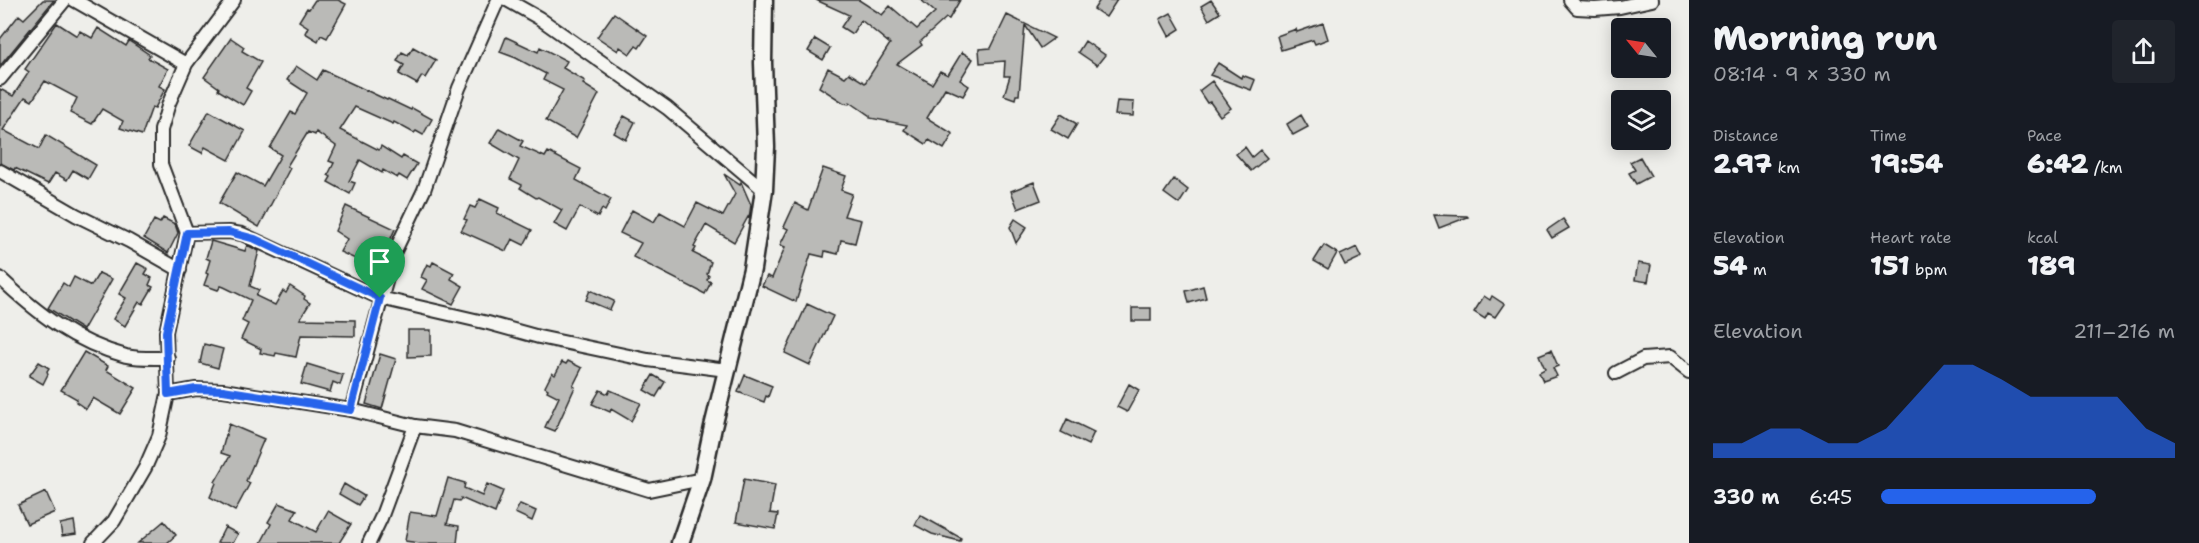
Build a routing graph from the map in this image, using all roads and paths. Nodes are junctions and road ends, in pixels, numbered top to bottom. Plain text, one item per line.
1 (65, 0) edge
2 (74, 0) edge
3 (234, 0) edge
4 (498, 0) edge
5 (507, 0) edge
6 (764, 0) edge
7 (1570, 0) edge
8 (1652, 0) edge
9 (1636, 2) edge
10 (186, 64) junction
11 (0, 79) edge
12 (0, 171) edge
13 (764, 190) junction
14 (187, 233) junction
15 (180, 270) junction
16 (0, 278) edge
17 (380, 298) junction
18 (168, 358) junction
19 (727, 370) junction
20 (1689, 372) edge
21 (1616, 373) dead end
22 (168, 394) junction
23 (351, 410) junction
24 (416, 426) junction
25 (702, 479) junction
26 (94, 543) edge
27 (369, 543) edge
28 (680, 543) edge

1 - 11 street
2 - 10 street
3 - 10 street
4 - 17 street
5 - 13 street
6 - 13 street
7 - 9 street
8 - 9 street
10 - 14 street
12 - 15 street
13 - 19 street
14 - 15 street
14 - 17 street
15 - 18 street
16 - 18 street
17 - 19 street
17 - 23 street
18 - 22 street
19 - 25 street
20 - 21 street
22 - 23 street
22 - 26 street
23 - 24 street
24 - 25 street
24 - 27 street
25 - 28 street

